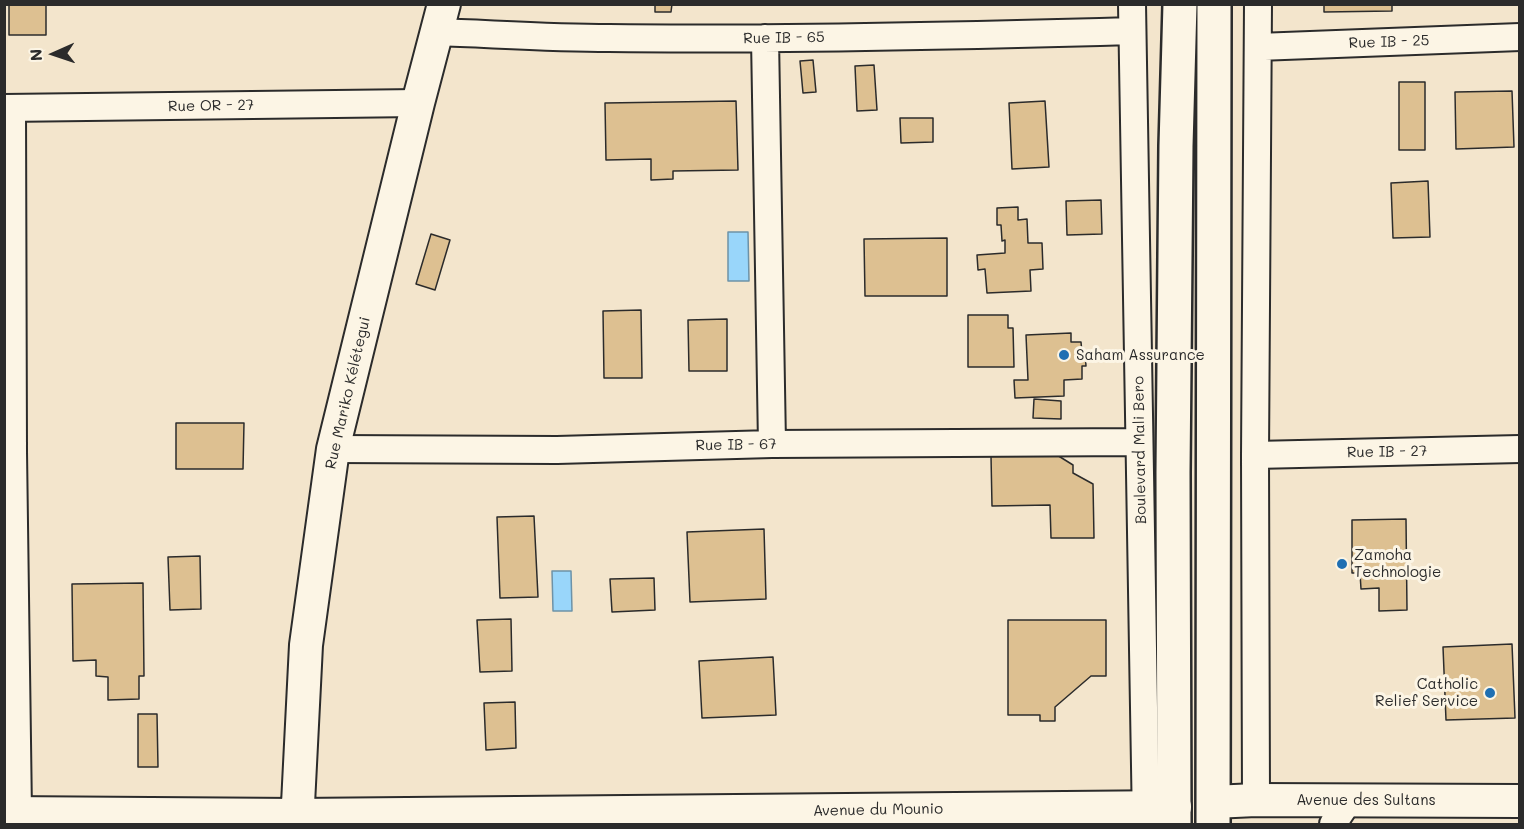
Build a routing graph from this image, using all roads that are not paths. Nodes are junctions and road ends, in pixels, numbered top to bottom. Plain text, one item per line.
1 (1132, 4) edge
2 (1180, 4) edge
3 (1214, 4) edge
4 (1258, 4) edge
5 (440, 18) edge
6 (1132, 31) junction
7 (1520, 37) edge
8 (765, 38) junction
9 (1258, 47) junction
10 (418, 103) junction
11 (8, 108) edge
12 (1139, 442) junction
13 (772, 444) junction
14 (333, 449) junction
15 (1520, 450) edge
16 (1255, 455) junction
17 (1256, 800) junction
18 (1520, 801) edge
19 (1341, 812) edge
20 (1213, 813) edge
21 (29, 816) edge
22 (1160, 816) edge
23 (297, 820) edge

1 - 6 street, Boulevard Mali Bero
2 - 22 main road
3 - 20 main road
4 - 9 street
5 - 8 street, Rue IB - 65
5 - 10 street, Rue Mariko Kélétegui
6 - 8 street, Rue IB - 65
6 - 12 street, Boulevard Mali Bero
7 - 9 street, Rue IB - 25
8 - 13 street
9 - 16 street
10 - 11 street, Rue OR - 27
10 - 14 street, Rue Mariko Kélétegui
11 - 21 street
12 - 13 street, Rue IB - 67
12 - 22 street, Boulevard Mali Bero
13 - 14 street, Rue IB - 67
14 - 23 street, Rue Mariko Kélétegui
15 - 16 street, Rue IB - 27
16 - 17 street
17 - 19 street, Avenue des Sultans
17 - 20 street, Avenue des Sultans
18 - 19 street, Avenue des Sultans
21 - 23 street, Avenue du Mounio
22 - 23 street, Avenue du Mounio

